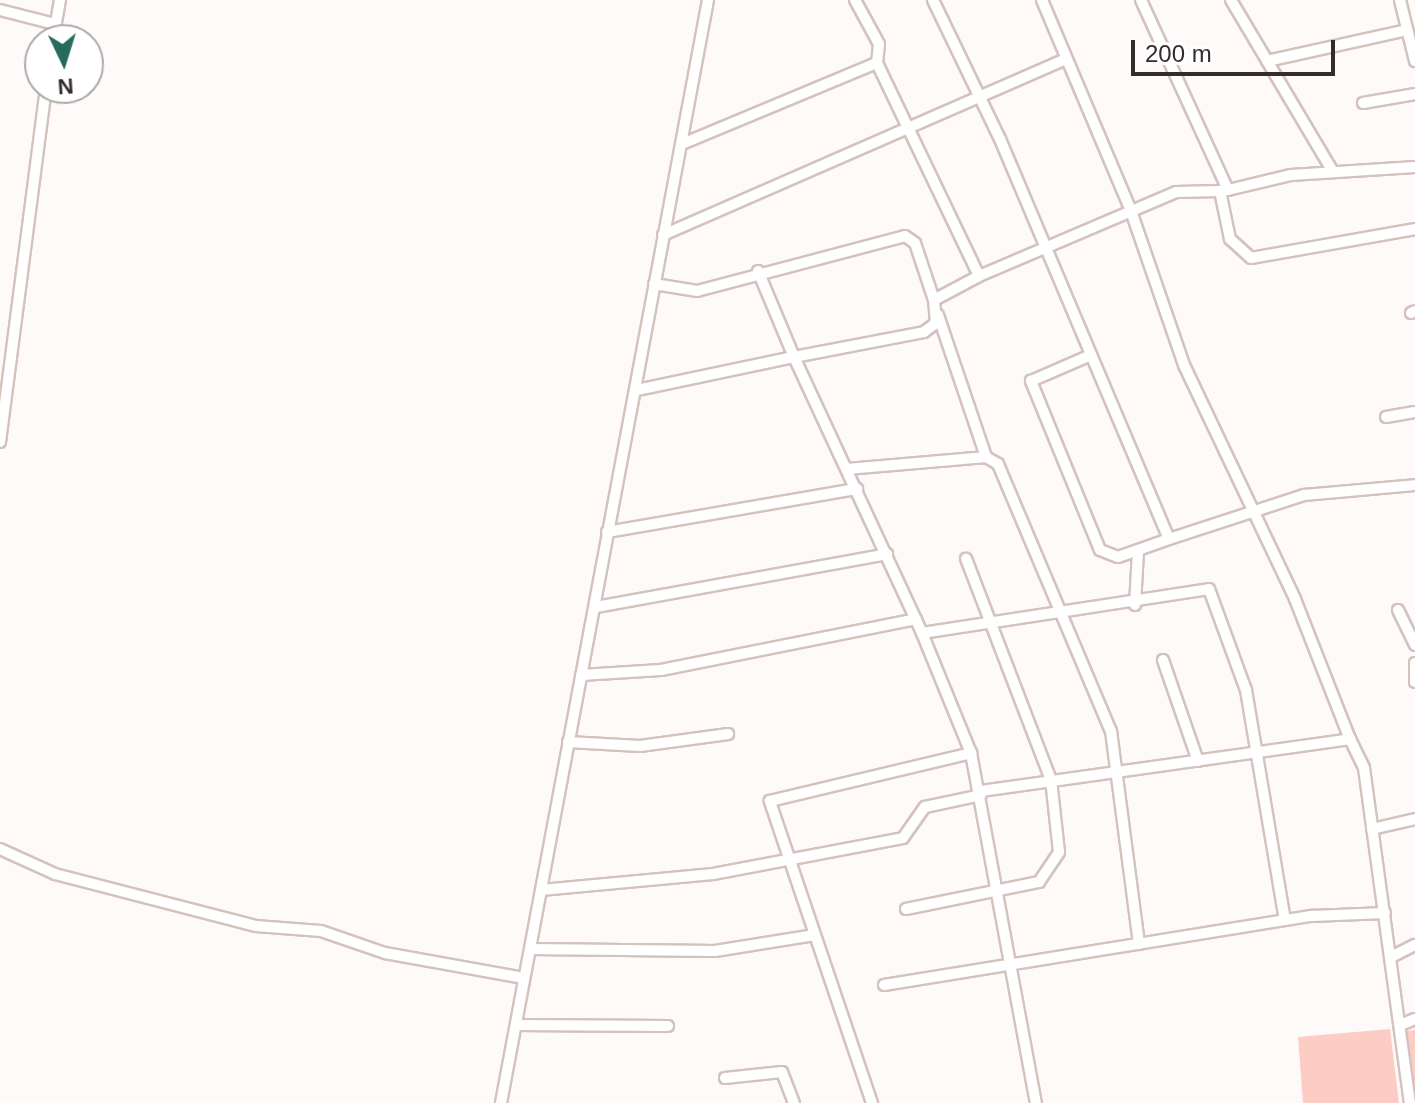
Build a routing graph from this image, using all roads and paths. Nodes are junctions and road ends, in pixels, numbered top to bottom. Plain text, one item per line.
1 (60, 0) edge
2 (708, 0) edge
3 (855, 0) edge
4 (933, 0) edge
5 (1042, 0) edge
6 (1141, 0) edge
7 (1231, 0) edge
8 (1400, 0) edge
9 (0, 10) edge
10 (55, 24) joint
11 (1407, 30) junction
12 (1066, 59) junction
13 (1267, 61) junction
14 (1415, 61) edge
15 (877, 63) junction
16 (1415, 94) edge
17 (976, 97) junction
18 (1363, 103) dead end
19 (44, 104) edge
20 (911, 125) junction
21 (682, 144) junction
22 (1415, 167) edge
23 (1333, 172) junction
24 (1224, 190) junction
25 (1131, 211) junction
26 (1415, 229) edge
27 (663, 235) junction
28 (1045, 247) junction
29 (758, 271) junction
30 (979, 276) junction
31 (654, 284) junction
32 (935, 306) junction
33 (1091, 355) junction
34 (794, 357) junction
35 (637, 390) junction
36 (1415, 412) edge
37 (1386, 417) dead end
38 (0, 442) edge
39 (986, 457) junction
40 (847, 469) junction
41 (1415, 485) edge
42 (857, 489) junction
43 (1255, 515) junction
44 (607, 532) junction
45 (1169, 539) junction
46 (1138, 551) junction
47 (887, 554) junction
48 (966, 559) dead end
49 (1135, 605) junction
50 (596, 607) junction
51 (1398, 610) dead end
52 (1062, 615) junction
53 (916, 619) junction
54 (987, 623) junction
55 (922, 633) junction
56 (1415, 645) edge
57 (1163, 660) dead end
58 (1415, 663) edge
59 (581, 675) junction
60 (1415, 682) edge
61 (728, 734) dead end
62 (1350, 739) junction
63 (568, 742) junction
64 (971, 753) junction
65 (1260, 753) junction
66 (1198, 761) junction
67 (1119, 770) junction
68 (1051, 780) junction
69 (981, 793) junction
70 (1415, 819) edge
71 (1372, 829) junction
72 (0, 849) edge
73 (788, 856) junction
74 (541, 890) junction
75 (997, 892) junction
76 (906, 909) dead end
77 (1385, 913) junction
78 (1285, 920) junction
79 (815, 935) junction
80 (1139, 944) junction
81 (1415, 945) edge
82 (530, 949) junction
83 (1391, 957) junction
84 (1009, 969) junction
85 (524, 978) junction
86 (884, 985) dead end
87 (1415, 1019) edge
88 (516, 1025) junction
89 (1400, 1025) junction
90 (668, 1026) dead end
91 (1410, 1063) edge
92 (725, 1078) dead end
93 (501, 1103) edge
94 (794, 1103) edge
95 (872, 1103) edge
96 (1036, 1103) edge
97 (1410, 1103) edge

1 - 10 street
2 - 21 street
3 - 15 street
4 - 17 street
5 - 12 street
6 - 24 street
7 - 13 street
8 - 11 street
9 - 10 street
11 - 13 street
11 - 14 street
12 - 17 street
12 - 25 street
13 - 23 street
15 - 20 street
15 - 21 street
16 - 18 street
17 - 20 street
17 - 28 street
19 - 38 street
20 - 27 street
20 - 30 street
21 - 27 street
22 - 23 street
23 - 24 street
24 - 25 street
24 - 26 street
25 - 28 street
25 - 43 street
27 - 31 street
28 - 30 street
28 - 33 street
29 - 31 street
29 - 32 street
29 - 34 street
30 - 32 street
31 - 35 street
32 - 34 street
32 - 39 street
33 - 45 street
33 - 46 street
34 - 35 street
34 - 40 street
35 - 44 street
36 - 37 street
39 - 40 street
39 - 52 street
40 - 42 street
41 - 43 street
42 - 44 street
42 - 47 street
43 - 45 street
43 - 62 street
44 - 50 street
45 - 46 street
46 - 49 street
47 - 50 street
47 - 53 street
48 - 54 street
49 - 52 street
49 - 65 street
50 - 59 street
51 - 56 street
52 - 54 street
52 - 67 street
53 - 55 street
53 - 59 street
54 - 55 street
54 - 68 street
55 - 64 street
57 - 66 street
58 - 60 street
59 - 63 street
61 - 63 street
62 - 65 street
62 - 71 street
63 - 74 street
64 - 69 street
64 - 73 street
65 - 66 street
65 - 78 street
66 - 67 street
67 - 68 street
67 - 80 street
68 - 69 street
68 - 75 street
69 - 73 street
69 - 75 street
70 - 71 street
71 - 77 street
72 - 85 street
73 - 74 street
73 - 79 street
74 - 82 street
75 - 76 street
75 - 84 street
77 - 78 street
77 - 83 street
78 - 80 street
79 - 82 street
79 - 95 street
80 - 84 street
81 - 83 street
82 - 85 street
83 - 89 street
84 - 86 street
84 - 96 street
85 - 88 street
87 - 89 street
88 - 90 street
88 - 93 street
89 - 91 street
91 - 97 street
92 - 94 street

